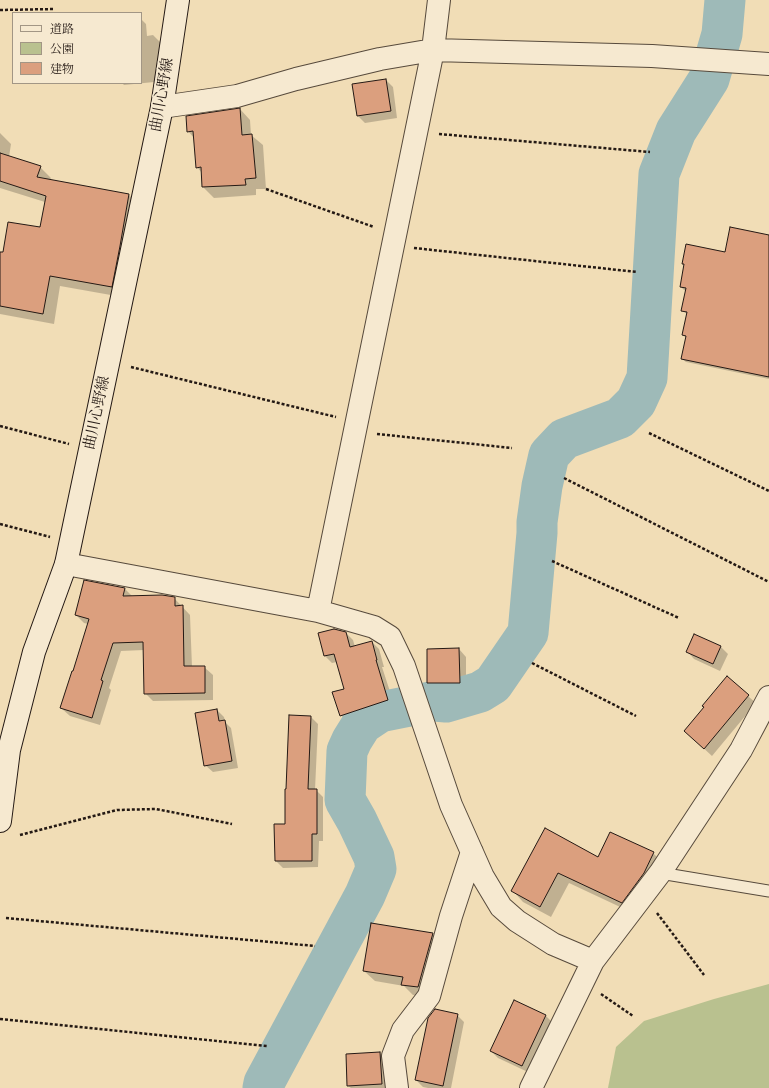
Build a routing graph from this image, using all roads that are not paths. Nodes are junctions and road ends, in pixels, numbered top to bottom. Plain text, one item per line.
1 (178, 0) edge
2 (439, 0) edge
3 (433, 50) junction
4 (769, 64) edge
5 (162, 108) junction
6 (66, 564) junction
7 (318, 611) junction
8 (769, 697) edge
9 (0, 821) edge
10 (472, 852) junction
11 (660, 873) junction
12 (769, 891) edge
13 (593, 961) junction
14 (397, 1088) edge
15 (531, 1088) edge

1 - 5 street, 曲川心野線
2 - 3 street
3 - 4 street
3 - 5 street
3 - 7 street
5 - 6 street, 曲川心野線
6 - 7 street
6 - 9 street, 曲川心野線
7 - 10 street
8 - 11 street
10 - 13 street
10 - 14 street
11 - 12 lane
11 - 13 street
13 - 15 street

